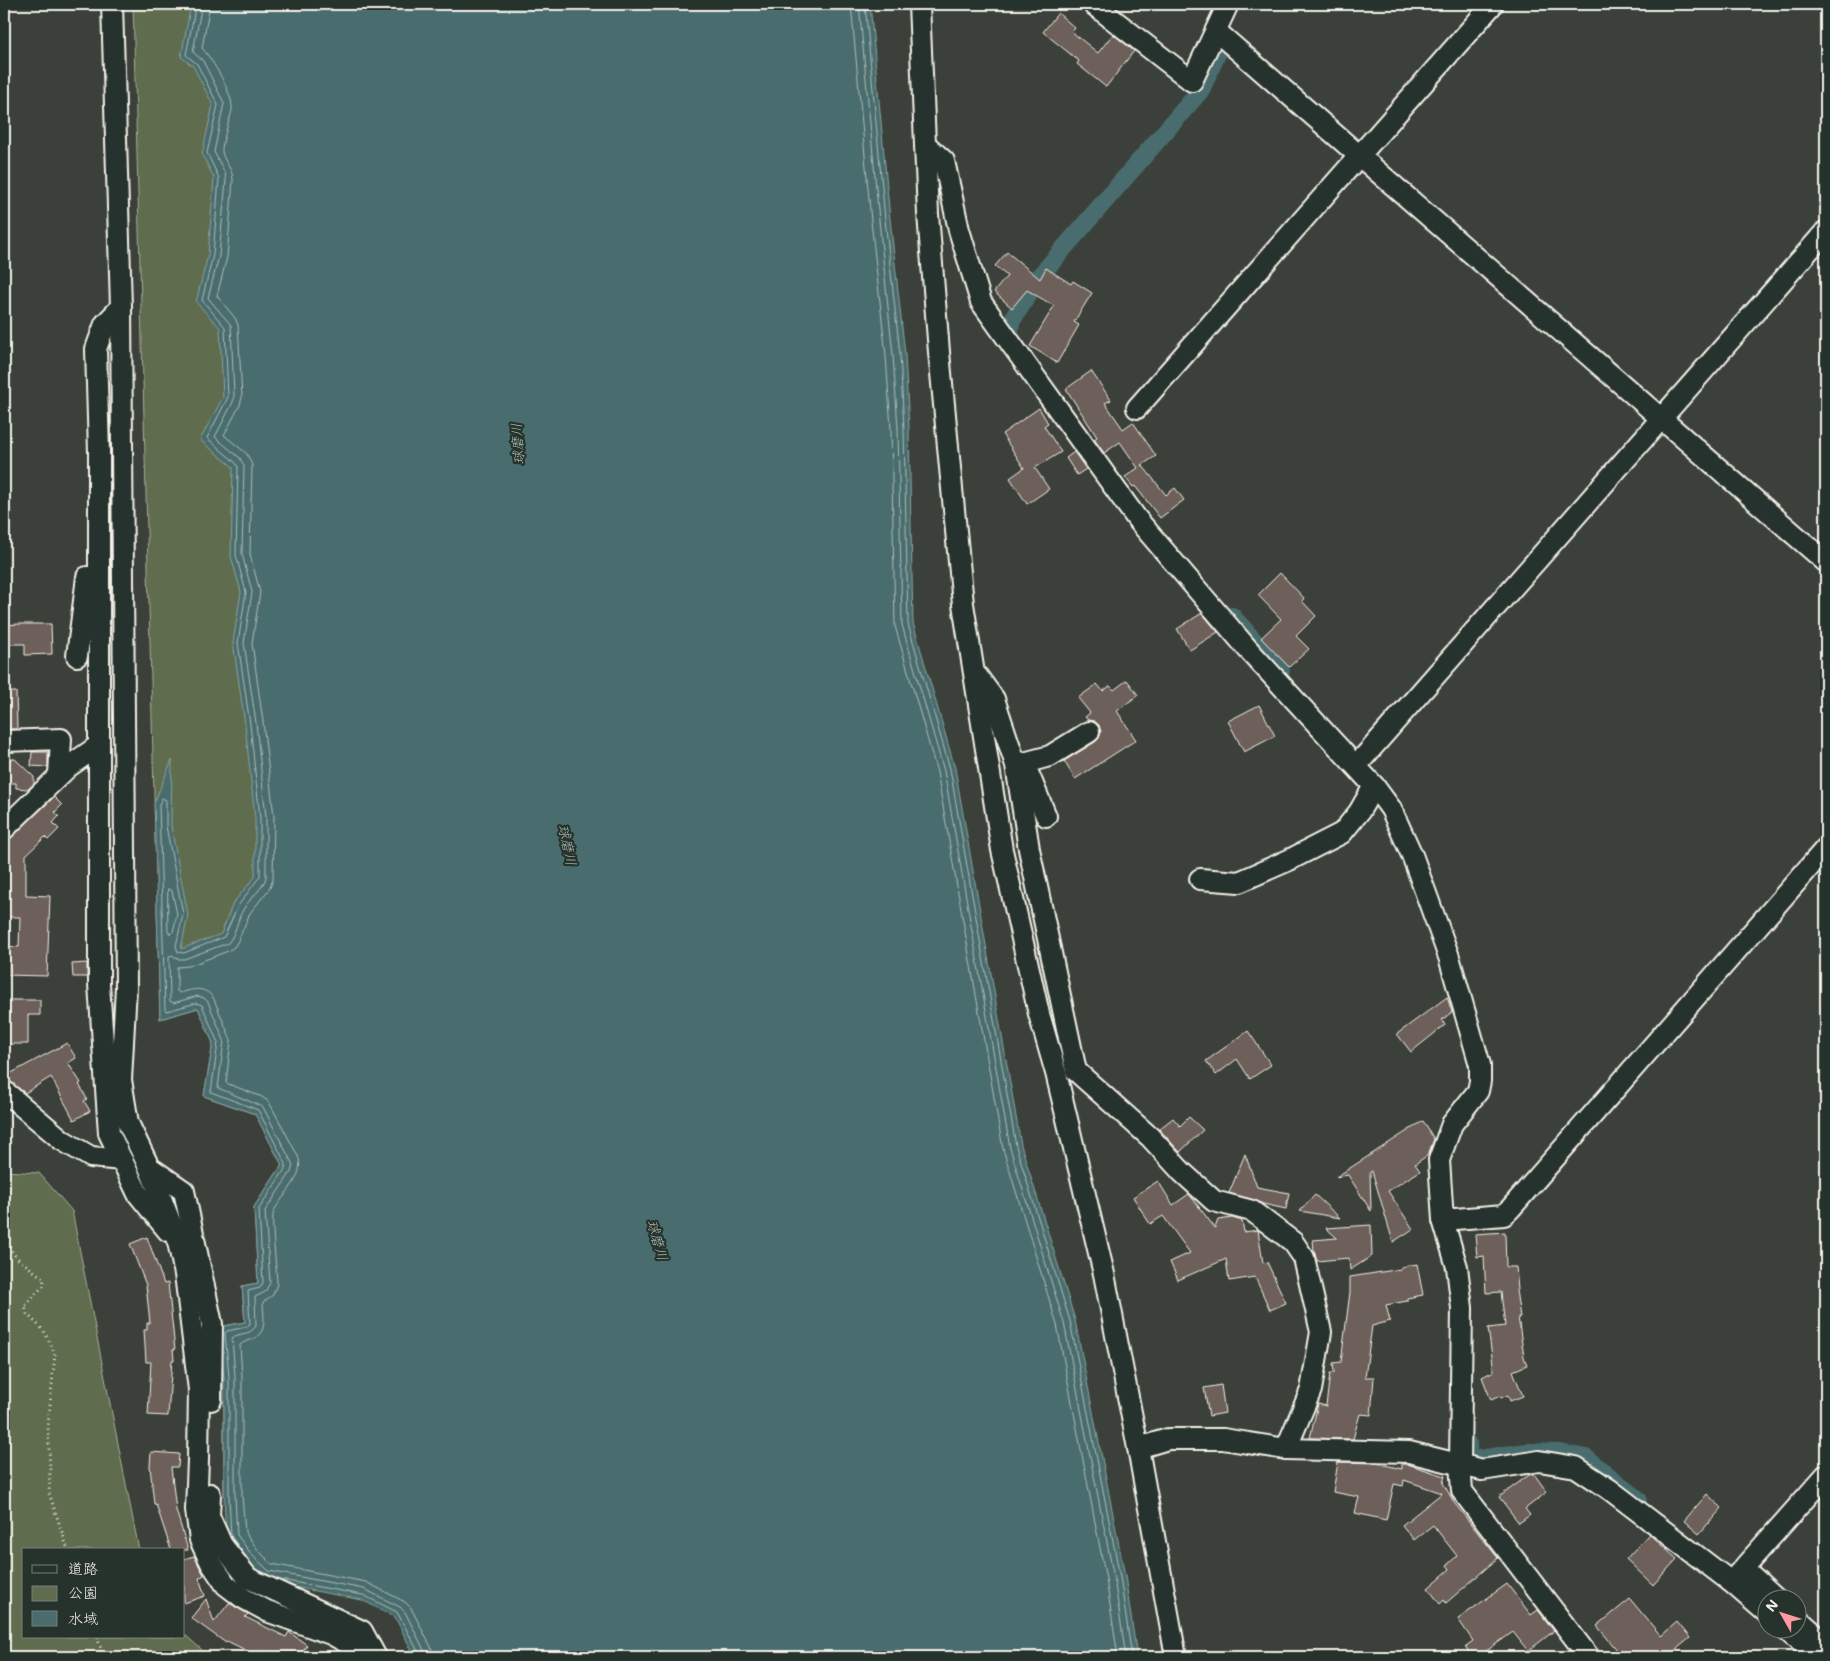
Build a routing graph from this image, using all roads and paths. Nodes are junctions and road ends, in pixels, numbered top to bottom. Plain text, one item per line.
1 (112, 4) edge
2 (918, 4) edge
3 (1093, 4) edge
4 (1228, 4) edge
5 (1493, 4) edge
6 (1216, 31) junction
7 (925, 144) junction
8 (1359, 155) junction
9 (1826, 231) edge
10 (121, 307) junction
11 (1137, 408) dead end
12 (1662, 419) junction
13 (98, 562) junction
14 (1826, 562) edge
15 (77, 656) dead end
16 (974, 672) junction
17 (1088, 732) dead end
18 (4, 741) edge
19 (98, 746) junction
20 (1020, 764) junction
21 (1356, 766) junction
22 (59, 775) junction
23 (1374, 786) junction
24 (1046, 816) dead end
25 (4, 829) edge
26 (1826, 848) edge
27 (1200, 879) dead end
28 (4, 1091) edge
29 (122, 1160) junction
30 (149, 1167) junction
31 (1443, 1220) junction
32 (178, 1242) junction
33 (4, 1245) edge
34 (1138, 1448) junction
35 (1286, 1448) junction
36 (1460, 1464) junction
37 (1826, 1475) edge
38 (67, 1548) edge
39 (1737, 1575) junction
40 (1759, 1588) edge
41 (1758, 1601) edge
42 (1808, 1628) edge
43 (97, 1638) edge
44 (1795, 1638) edge
45 (1826, 1644) edge
46 (104, 1657) edge
47 (369, 1657) edge
48 (376, 1657) edge
49 (1176, 1657) edge
50 (1589, 1657) edge
51 (1817, 1657) edge

1 - 10 street
2 - 7 street
3 - 6 street
4 - 6 street
5 - 8 street
6 - 8 street
7 - 16 street
7 - 21 street
8 - 11 street
8 - 12 street
9 - 12 street
10 - 13 street
10 - 30 street
12 - 14 street
12 - 21 street
13 - 15 street
13 - 19 street
16 - 20 street
16 - 34 street
17 - 20 street
18 - 22 street
19 - 22 street
19 - 29 street
20 - 24 street
20 - 35 street
21 - 23 street
22 - 25 street
23 - 27 street
23 - 31 street
26 - 31 street
28 - 29 street
29 - 32 street
30 - 32 street
30 - 48 street
31 - 36 street
32 - 47 street
33 - 38 path
34 - 35 street
34 - 49 street
35 - 36 street
36 - 39 street
36 - 50 street
37 - 39 street
39 - 40 street
39 - 41 street
42 - 45 street
43 - 46 path
44 - 51 street

